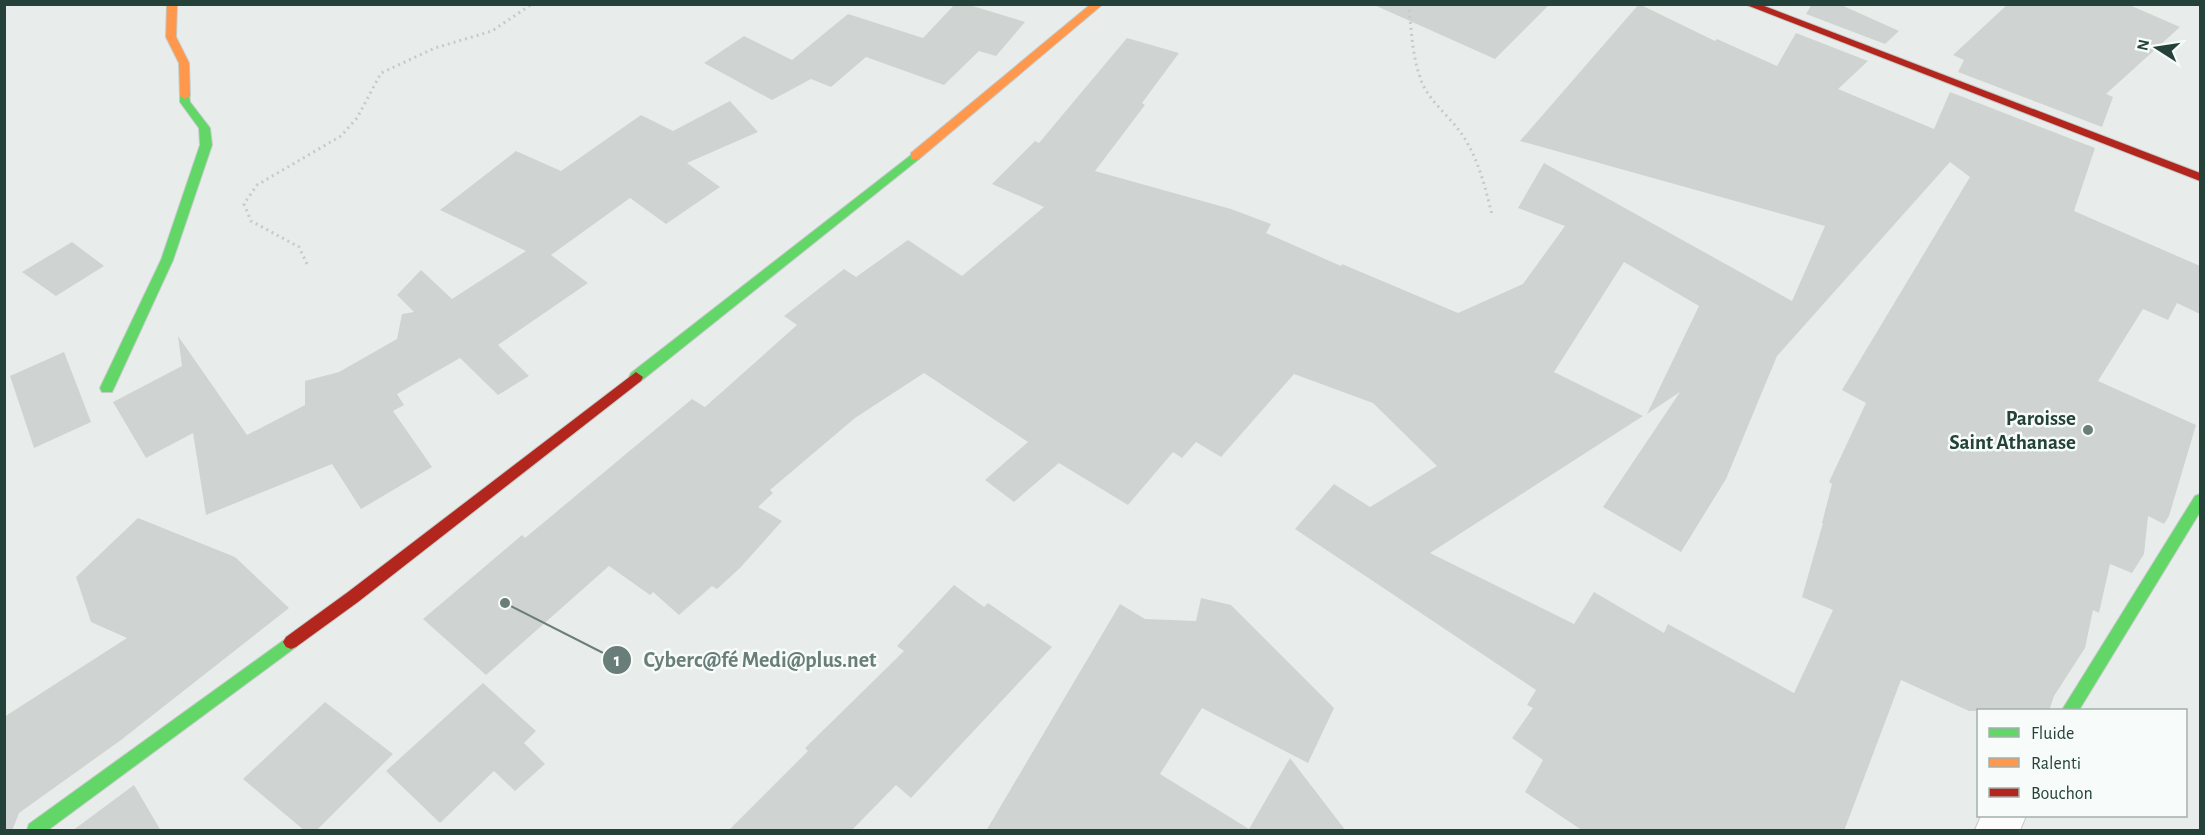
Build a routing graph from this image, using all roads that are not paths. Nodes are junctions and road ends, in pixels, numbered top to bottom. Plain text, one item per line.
1 (172, 4) edge
2 (1098, 4) edge
3 (1749, 4) edge
4 (2200, 177) edge
5 (107, 388) dead end
6 (2200, 500) edge
7 (2071, 709) edge
8 (2004, 817) edge
9 (36, 831) edge
10 (1996, 831) edge

1 - 5 street
2 - 9 street
3 - 4 street
6 - 7 street
8 - 10 street

